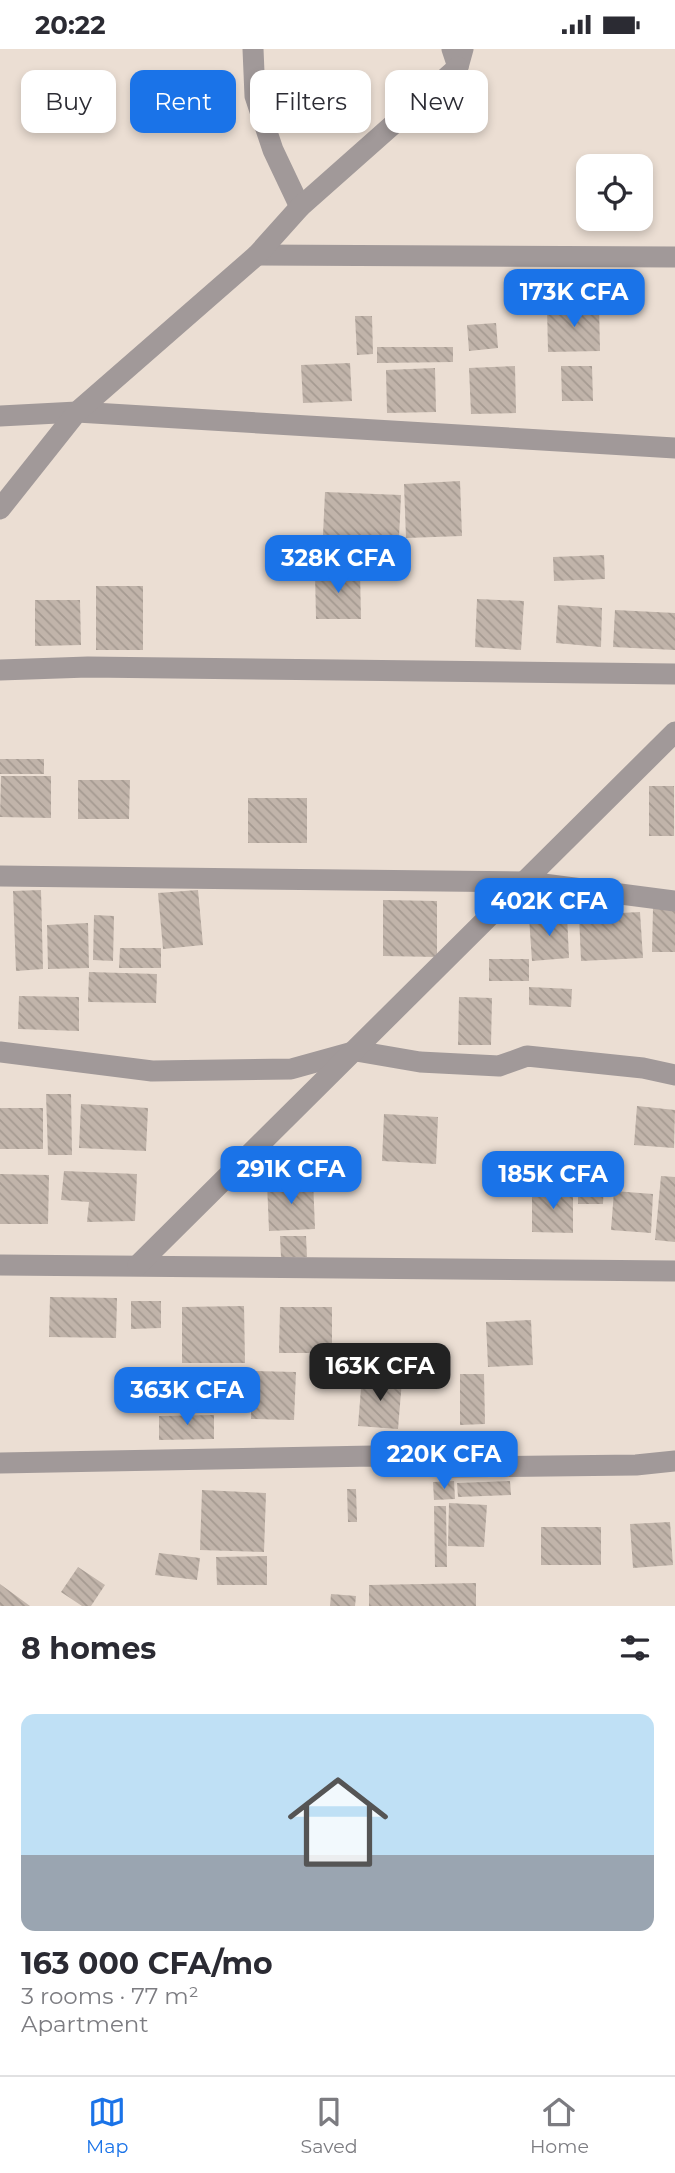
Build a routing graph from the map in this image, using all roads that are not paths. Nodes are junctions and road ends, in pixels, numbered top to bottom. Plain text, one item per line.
1 (253, 49) edge
2 (457, 55) edge
3 (300, 207) junction
4 (257, 255) junction
5 (675, 257) edge
6 (77, 412) junction
7 (0, 416) edge
8 (675, 448) edge
9 (0, 509) edge
10 (0, 670) edge
11 (675, 674) edge
12 (675, 732) edge
13 (0, 876) edge
14 (528, 882) junction
15 (675, 901) edge
16 (356, 1051) junction
17 (0, 1052) edge
18 (675, 1075) edge
19 (0, 1265) edge
20 (138, 1265) junction
21 (675, 1271) edge
22 (675, 1461) edge
23 (0, 1463) edge

1 - 3 street
2 - 3 street
3 - 4 street
4 - 5 street
4 - 6 street
6 - 7 street
6 - 8 street
6 - 9 street
10 - 11 street
12 - 14 street
13 - 14 street
14 - 15 street
14 - 16 street
16 - 17 street
16 - 18 street
16 - 20 street
19 - 20 street
20 - 21 street
22 - 23 street

